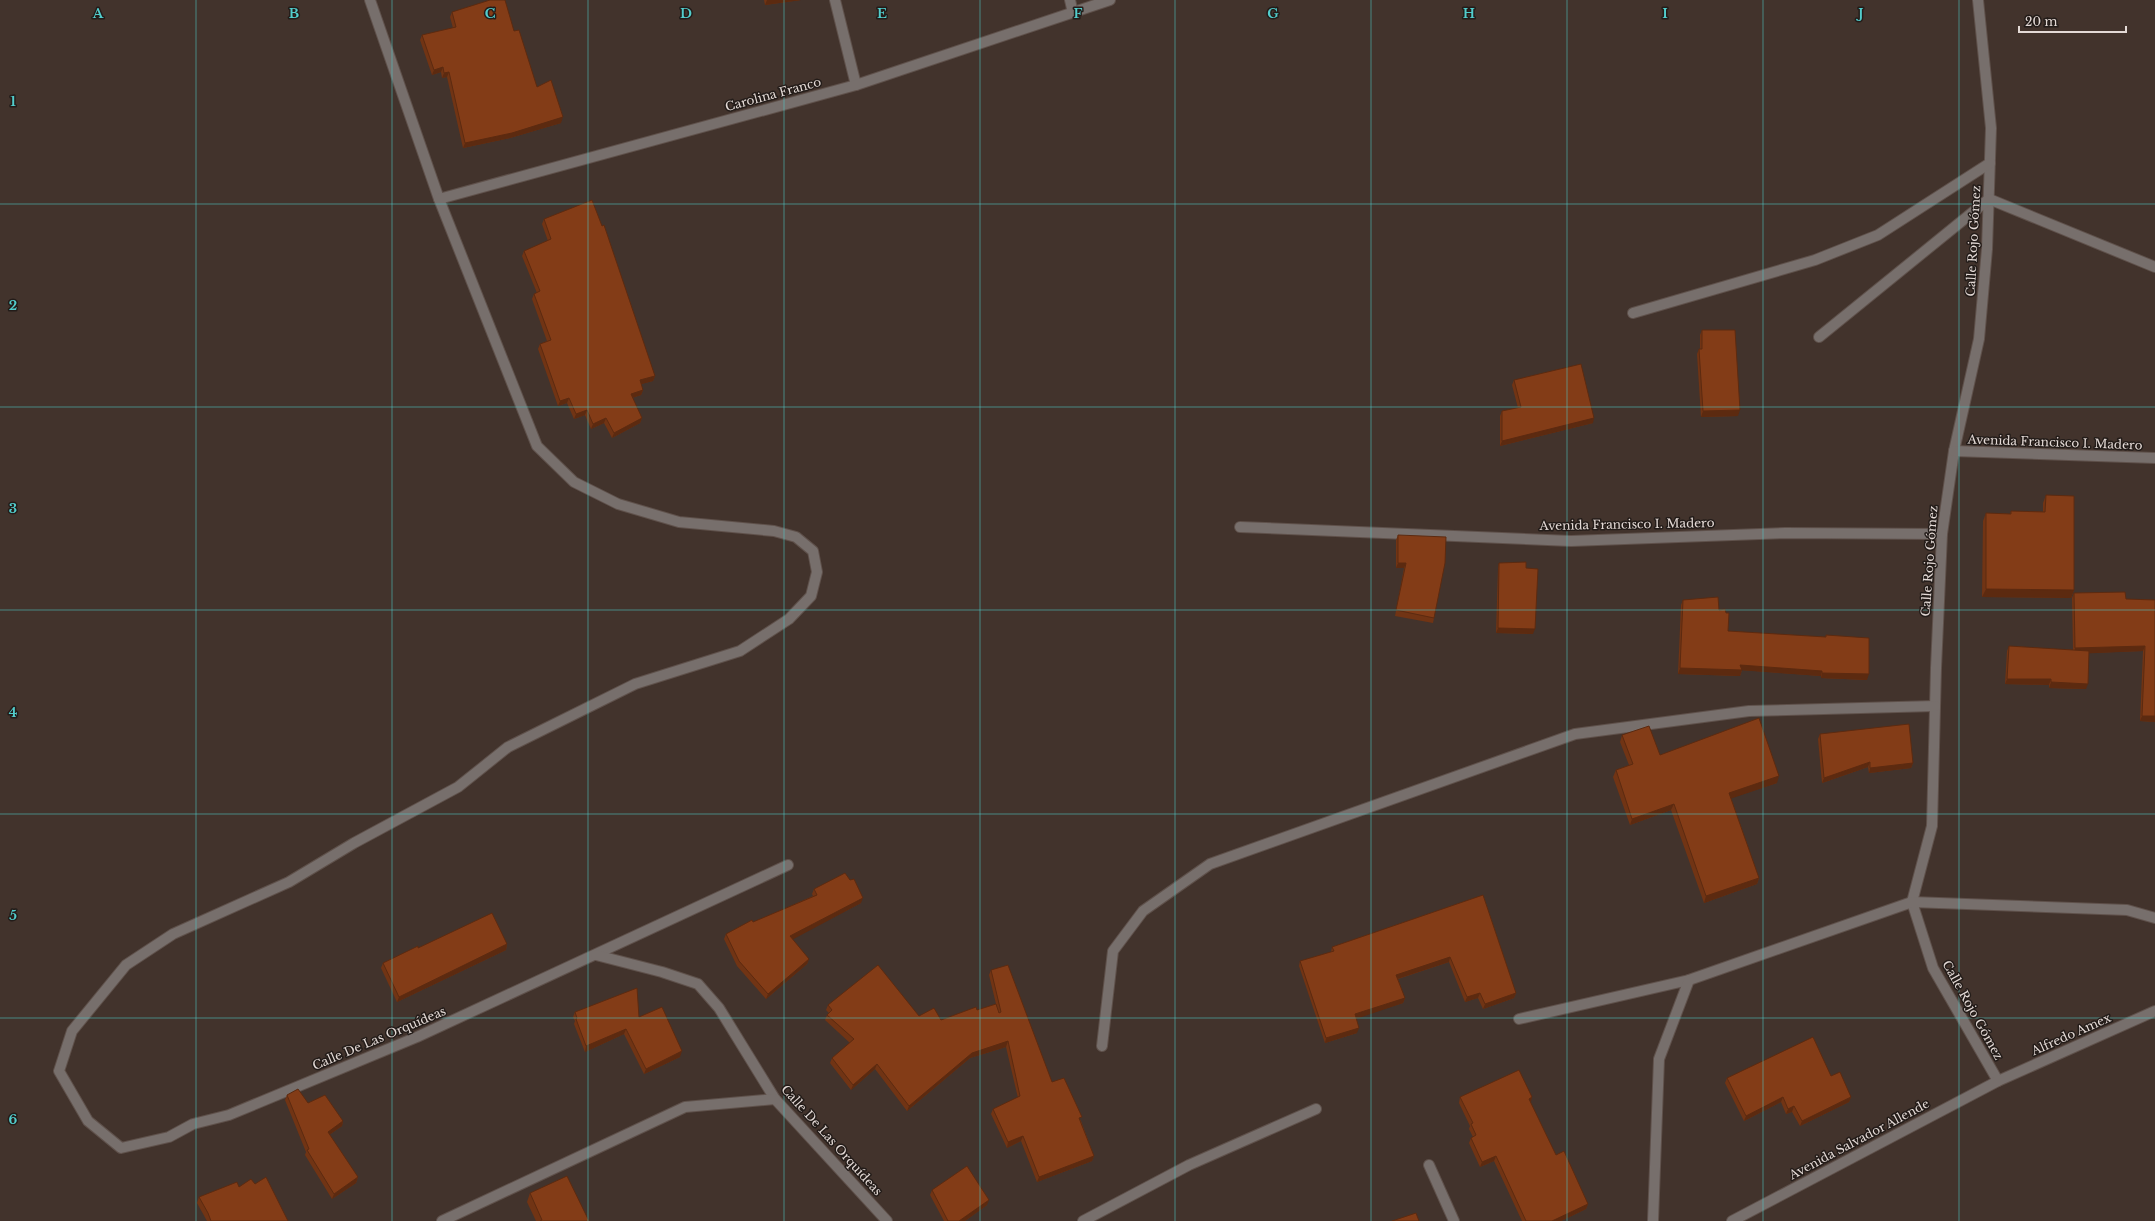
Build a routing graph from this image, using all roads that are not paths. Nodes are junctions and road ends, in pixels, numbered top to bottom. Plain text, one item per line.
1 (370, 0) edge
2 (835, 0) edge
3 (1070, 0) edge
4 (1110, 0) edge
5 (1978, 0) edge
6 (1073, 12) junction
7 (856, 85) junction
8 (1990, 163) junction
9 (439, 199) junction
10 (1989, 199) junction
11 (2155, 267) edge
12 (1633, 313) dead end
13 (1819, 337) dead end
14 (1954, 451) junction
15 (2155, 458) edge
16 (1240, 527) dead end
17 (1942, 534) junction
18 (1935, 706) junction
19 (788, 865) dead end
20 (1912, 902) junction
21 (2155, 918) edge
22 (596, 955) junction
23 (1689, 980) junction
24 (2155, 1011) edge
25 (1520, 1020) dead end
26 (1102, 1046) dead end
27 (1998, 1081) junction
28 (775, 1099) junction
29 (1316, 1109) dead end
30 (1429, 1165) dead end
31 (442, 1221) edge
32 (887, 1221) edge
33 (1083, 1221) edge
34 (1454, 1221) edge
35 (1653, 1221) edge
36 (1732, 1221) edge

1 - 9 street
2 - 7 street
3 - 6 street
4 - 6 street, Carolina Franco
5 - 8 street, Calle Rojo Gómez
6 - 7 street, Carolina Franco
7 - 9 street, Carolina Franco
8 - 10 street, Calle Rojo Gómez
8 - 12 street
9 - 22 street, Calle De Las Orquídeas
10 - 11 street
10 - 13 street
10 - 14 street, Calle Rojo Gómez
14 - 15 street, Avenida Francisco I. Madero
14 - 17 street, Calle Rojo Gómez
16 - 17 street, Avenida Francisco I. Madero
17 - 18 street, Calle Rojo Gómez
18 - 20 street, Calle Rojo Gómez
18 - 26 street
19 - 22 street, Calle De Las Orquídeas
20 - 21 street
20 - 23 street
20 - 27 street, Calle Rojo Gómez
22 - 28 street, Calle De Las Orquídeas
23 - 25 street
23 - 35 street
24 - 27 street, Alfredo Amex
27 - 36 street, Avenida Salvador Allende
28 - 31 street
28 - 32 street, Calle De Las Orquídeas
29 - 33 street
30 - 34 street

